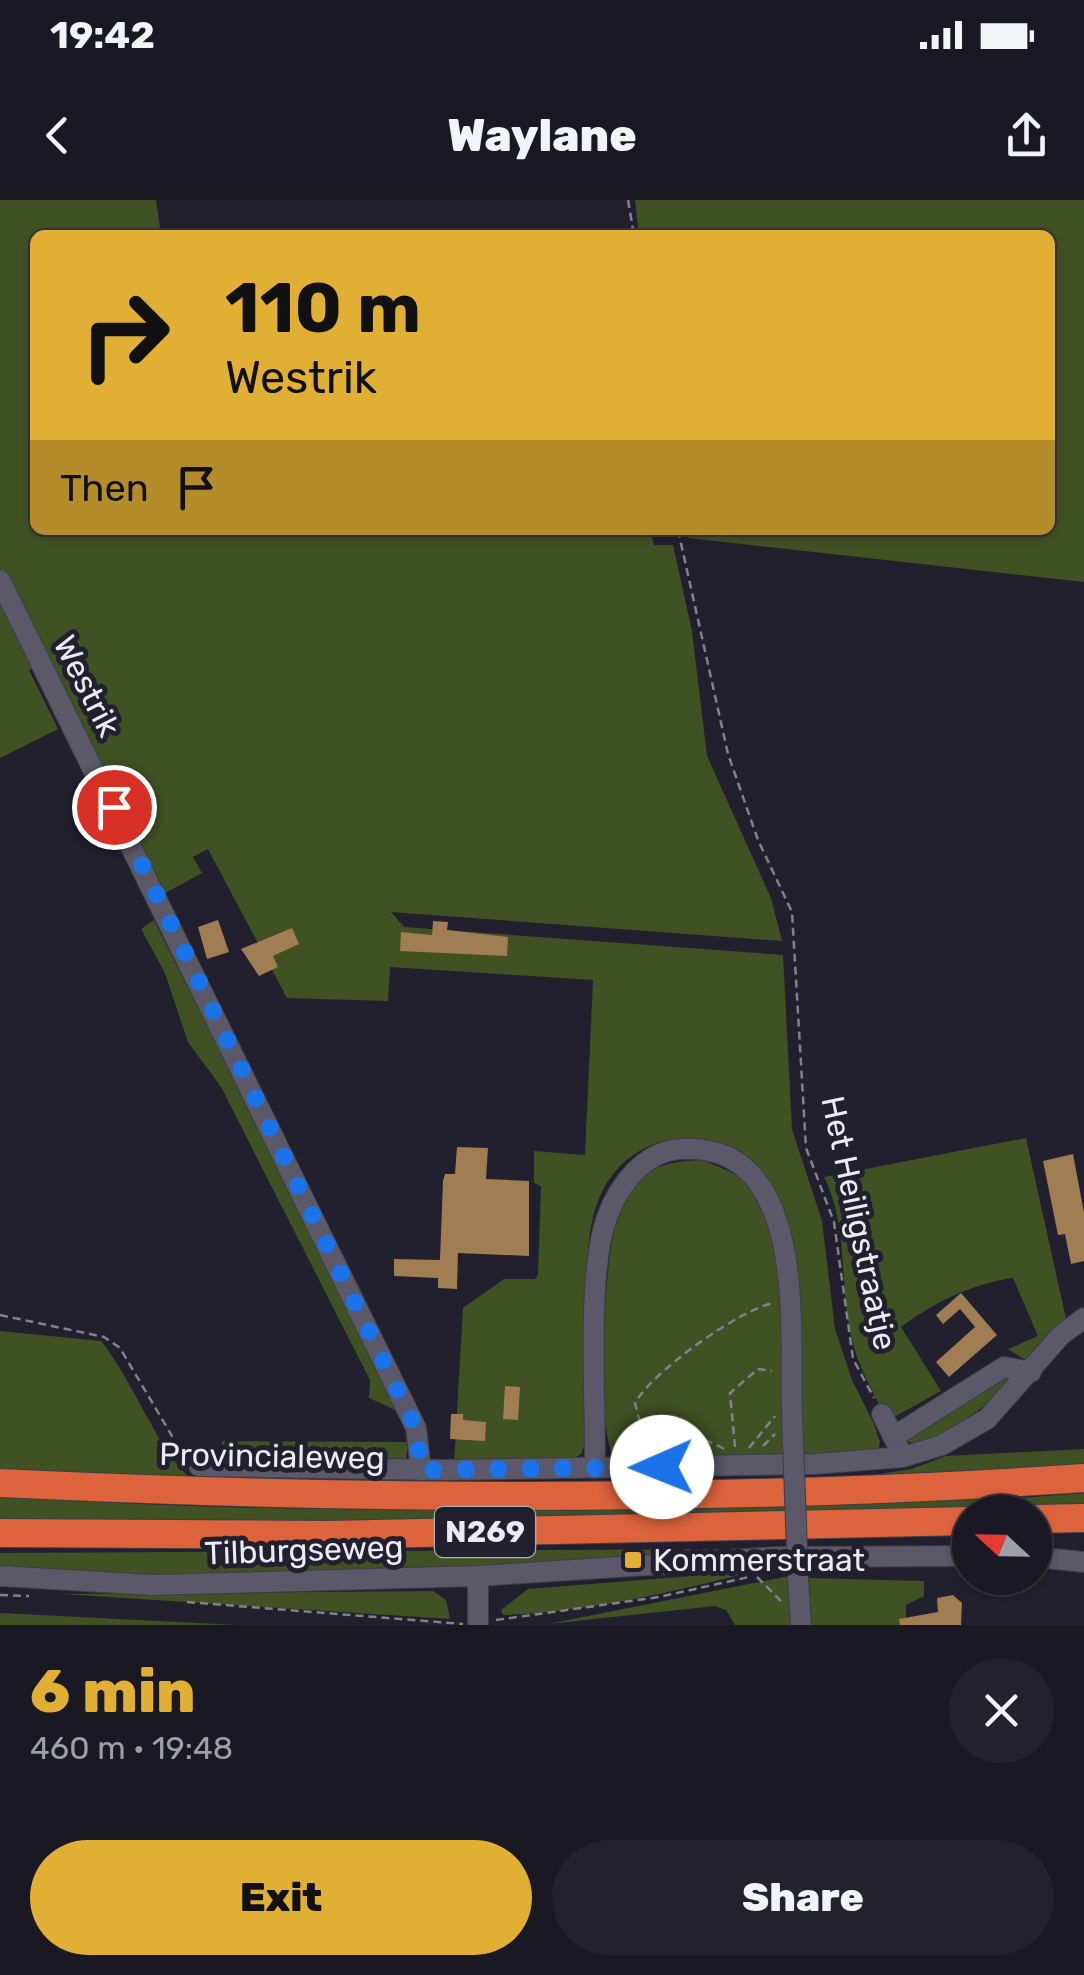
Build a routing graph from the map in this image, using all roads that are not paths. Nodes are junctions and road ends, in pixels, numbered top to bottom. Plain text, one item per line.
1 (0, 580) edge
2 (1084, 1318) edge
3 (1031, 1372) junction
4 (882, 1414) road end
5 (893, 1437) junction
6 (904, 1457) junction
7 (199, 1466) road end
8 (596, 1468) junction
9 (421, 1470) junction
10 (1084, 1478) edge
11 (0, 1482) edge
12 (1084, 1518) edge
13 (1052, 1519) edge
14 (952, 1521) edge
15 (0, 1533) edge
16 (952, 1556) edge
17 (1052, 1559) edge
18 (1084, 1562) edge
19 (0, 1576) edge
20 (478, 1576) junction
21 (800, 1622) edge
22 (478, 1625) edge

1 - 9 street, Westrik
2 - 3 street
3 - 5 street
3 - 6 street
4 - 5 street
5 - 6 street
6 - 8 street
7 - 9 street
8 - 9 street
8 - 21 street, bridge
10 - 11 highway, Provincialeweg / N269
12 - 13 highway
14 - 15 highway, N269
16 - 20 street, Tilburgseweg
17 - 18 street
19 - 20 street, Tilburgseweg
20 - 22 street

